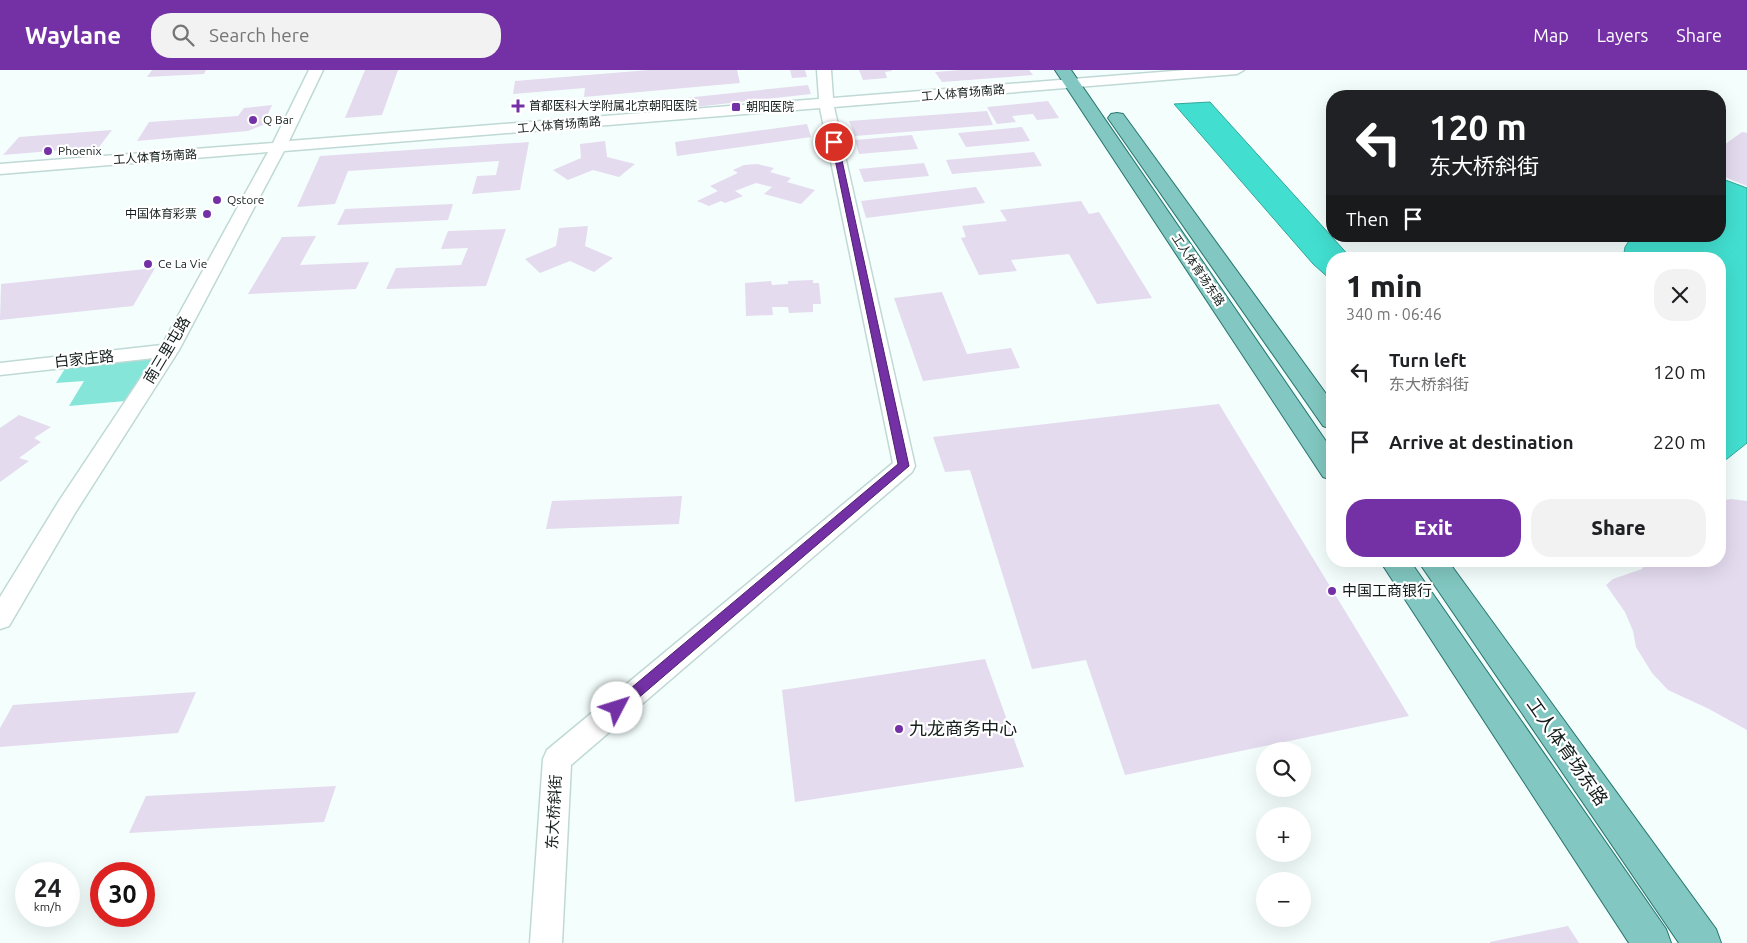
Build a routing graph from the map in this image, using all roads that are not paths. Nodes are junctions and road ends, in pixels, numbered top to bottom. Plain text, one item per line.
1 (316, 70) edge
2 (824, 70) edge
3 (1237, 70) edge
4 (1078, 77) edge
5 (826, 104) junction
6 (278, 148) junction
7 (0, 169) edge
8 (169, 350) junction
9 (0, 369) edge
10 (1326, 412) edge
11 (1326, 461) edge
12 (1398, 567) edge
13 (1436, 567) edge
14 (0, 619) edge
15 (546, 943) edge
16 (1652, 943) edge
17 (1702, 943) edge

1 - 6 street, 南三里屯路
2 - 5 street, 东大桥斜街
3 - 4 street, 工人体育场南路
4 - 5 street, 工人体育场南路
4 - 10 main road, 工人体育场东路
4 - 11 main road, 工人体育场东路
5 - 6 street, 工人体育场南路
5 - 15 street, 东大桥斜街
6 - 7 street, 工人体育场南路
6 - 8 street, 南三里屯路
8 - 9 street, 白家庄路
8 - 14 street, 南三里屯路
12 - 16 main road
13 - 17 main road, 工人体育场东路

